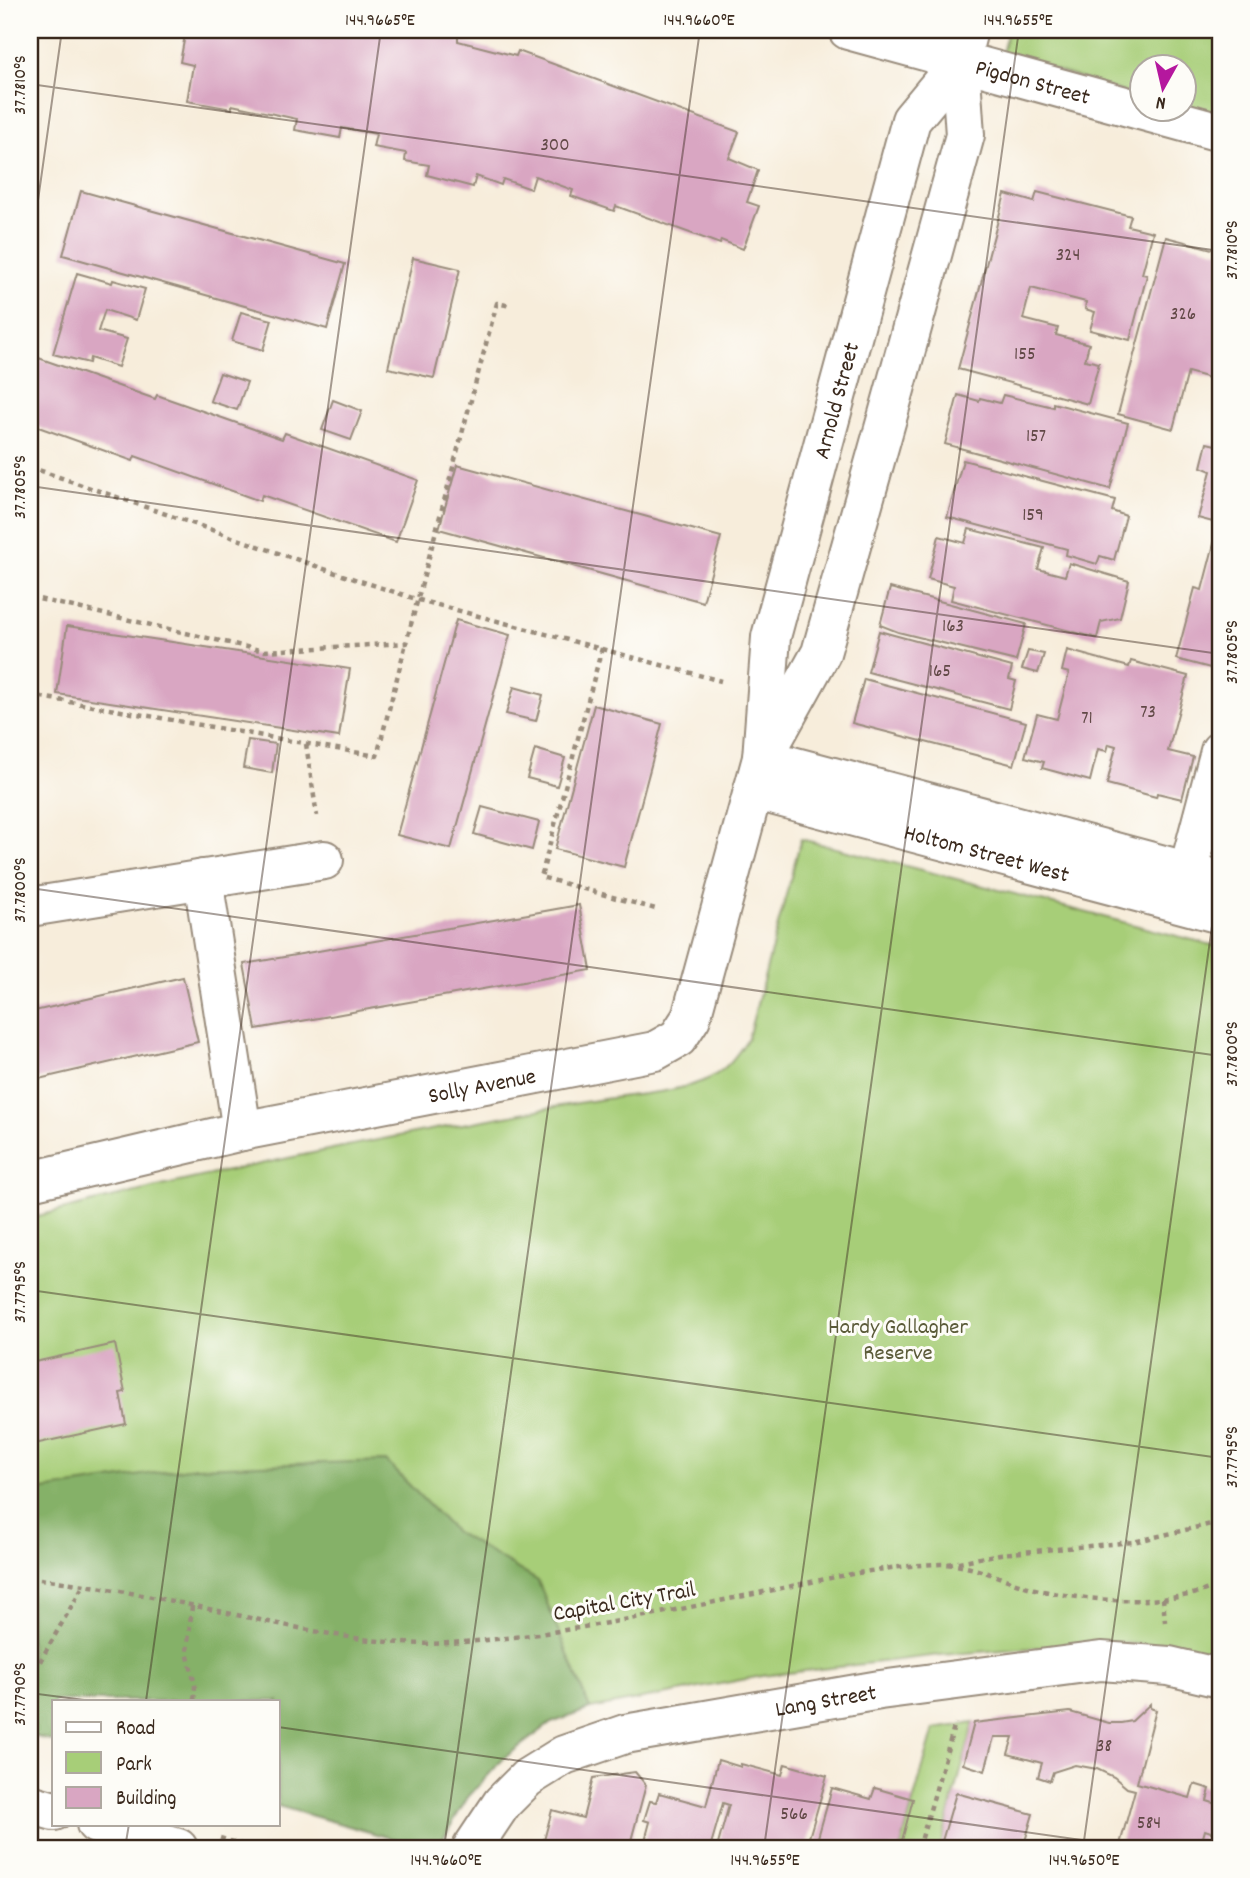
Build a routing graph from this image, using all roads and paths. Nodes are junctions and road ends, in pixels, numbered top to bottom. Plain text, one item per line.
1 (848, 30) edge
2 (964, 46) edge
3 (1220, 132) edge
4 (511, 306) dead end
5 (30, 467) edge
6 (30, 597) edge
7 (419, 600) junction
8 (406, 643) junction
9 (602, 648) junction
10 (721, 681) dead end
11 (30, 695) edge
12 (306, 744) junction
13 (1220, 751) edge
14 (758, 774) junction
15 (324, 860) joint
16 (203, 879) junction
17 (1196, 885) edge
18 (30, 907) edge
19 (659, 910) dead end
20 (1220, 914) edge
21 (242, 1131) junction
22 (30, 1181) edge
23 (1220, 1522) edge
24 (946, 1564) junction
25 (30, 1578) edge
26 (1220, 1584) edge
27 (84, 1585) junction
28 (192, 1606) junction
29 (1220, 1678) edge
30 (30, 1679) edge
31 (967, 1679) junction
32 (194, 1700) edge
33 (30, 1804) edge
34 (52, 1810) edge
35 (103, 1826) edge
36 (178, 1848) edge
37 (472, 1848) edge
38 (919, 1848) edge

1 - 2 street, Pigdon Street
2 - 3 street, Pigdon Street
2 - 14 street
2 - 14 street, Arnold Street
4 - 7 path
5 - 7 path
6 - 8 path
7 - 8 path
7 - 9 path
8 - 12 path
9 - 10 path
9 - 19 path
11 - 12 path
12 - 15 path
13 - 17 street
14 - 17 street, Holtom Street West
14 - 21 street, Solly Avenue
15 - 16 street
16 - 18 street
16 - 21 street
17 - 20 street, Holtom Street West
21 - 22 street, Solly Avenue
23 - 24 path
24 - 26 path, Capital City Trail
24 - 28 path, Capital City Trail
25 - 27 path, Capital City Trail
27 - 28 path, Capital City Trail
27 - 30 path
28 - 32 path
29 - 31 street, Lang Street
31 - 37 street, Lang Street
31 - 38 path
33 - 34 street
35 - 36 street

